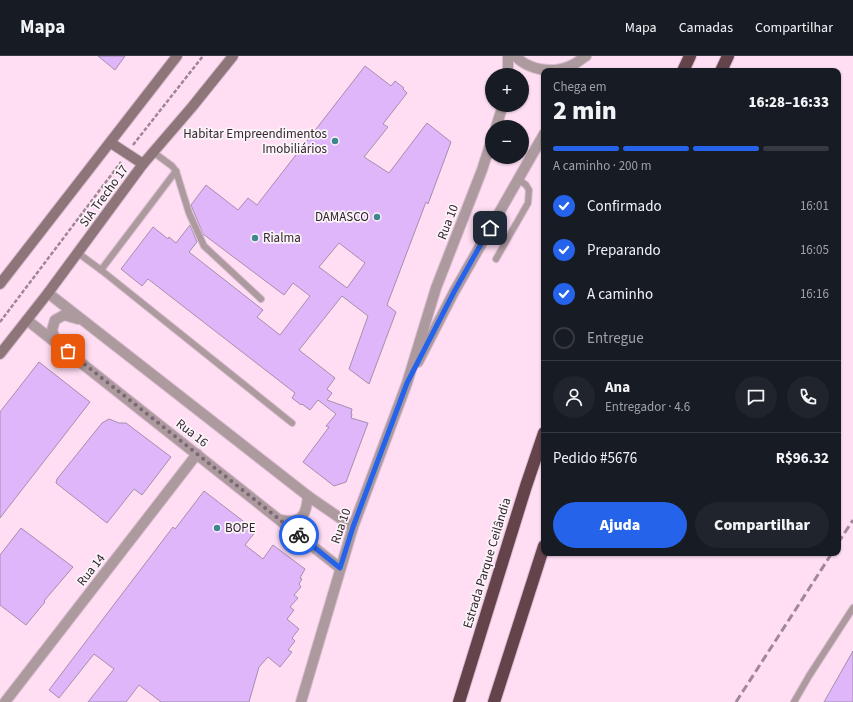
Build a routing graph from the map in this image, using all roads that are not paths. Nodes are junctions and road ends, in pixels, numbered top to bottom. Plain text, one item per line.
1 (178, 56) edge
2 (233, 56) edge
3 (508, 56) edge
4 (515, 56) edge
5 (587, 56) edge
6 (690, 56) edge
7 (728, 56) edge
8 (508, 68) edge
9 (564, 68) edge
10 (581, 68) edge
11 (684, 68) edge
12 (722, 68) edge
13 (541, 69) edge
14 (541, 139) edge
15 (111, 143) junction
16 (154, 152) junction
17 (485, 161) edge
18 (143, 164) junction
19 (176, 171) junction
20 (518, 179) junction
21 (78, 253) junction
22 (496, 259) dead end
23 (102, 270) junction
24 (1, 282) edge
25 (48, 293) junction
26 (261, 299) dead end
27 (27, 320) junction
28 (81, 320) junction
29 (56, 342) junction
30 (0, 354) edge
31 (407, 383) junction
32 (292, 423) dead end
33 (541, 442) edge
34 (197, 454) junction
35 (308, 496) junction
36 (279, 519) junction
37 (353, 527) junction
38 (541, 555) edge
39 (340, 568) junction
40 (853, 608) edge
41 (5, 702) edge
42 (301, 702) edge
43 (459, 702) edge
44 (494, 702) edge
45 (794, 702) edge

1 - 15 main road, SIA Trecho 17
2 - 16 main road, SIA Trecho 17
3 - 8 street
4 - 13 street
5 - 9 street
5 - 10 street
6 - 11 highway
7 - 12 highway
14 - 20 street, Rua 10
15 - 18 main road
15 - 24 main road, SIA Trecho 17
16 - 18 main road, SIA Trecho 17
16 - 19 lane
17 - 31 street, Rua 10
18 - 21 main road, SIA Trecho 17
19 - 23 lane
19 - 26 lane
20 - 22 lane
20 - 31 street, Rua 10
21 - 23 lane
21 - 25 main road, SIA Trecho 17
23 - 32 lane
25 - 27 main road, SIA Trecho 17
25 - 28 street, Rua 16
27 - 29 street, Rua 16
27 - 30 main road, SIA Trecho 17
28 - 29 street
28 - 35 street, Rua 16
29 - 34 street, Rua 16
31 - 37 street, Rua 10
33 - 43 highway, Estrada Parque Ceilândia
34 - 36 street, Rua 16
34 - 41 street, Rua 14
35 - 36 street
35 - 37 street, Rua 16
36 - 39 street, Rua 16
37 - 39 street, Rua 10
38 - 44 highway
39 - 42 street, Rua 10
40 - 45 lane

